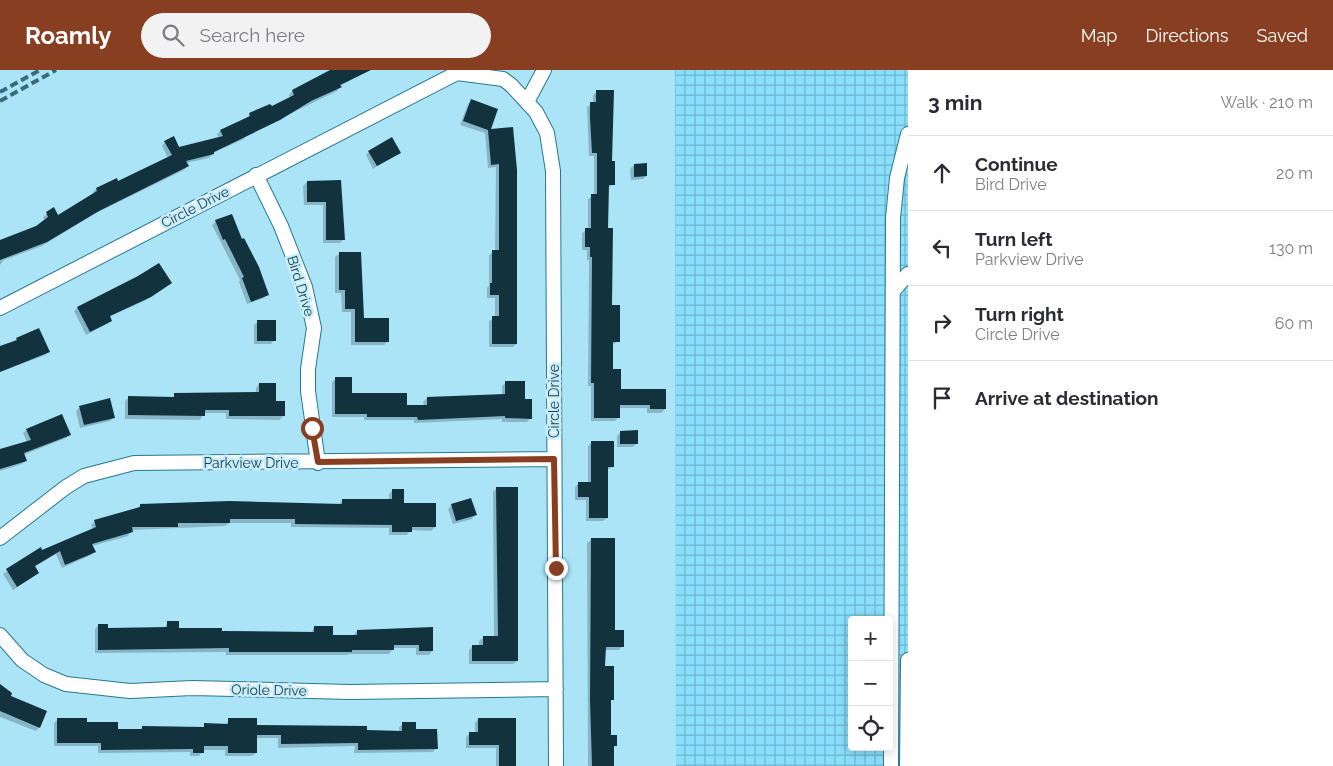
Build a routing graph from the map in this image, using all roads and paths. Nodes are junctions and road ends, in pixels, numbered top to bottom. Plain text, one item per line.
1 (544, 70) edge
2 (505, 74) edge
3 (527, 102) junction
4 (908, 134) edge
5 (906, 152) edge
6 (256, 175) junction
7 (908, 274) edge
8 (893, 291) junction
9 (0, 308) edge
10 (554, 459) junction
11 (318, 462) junction
12 (0, 538) edge
13 (0, 635) edge
14 (908, 660) edge
15 (556, 689) junction
16 (556, 766) edge
17 (891, 766) edge
18 (907, 766) edge

1 - 3 street
2 - 3 street, Circle Drive
2 - 6 street, Circle Drive
3 - 10 street, Circle Drive
4 - 5 street
5 - 8 street
6 - 9 street, Circle Drive
6 - 11 street, Bird Drive
7 - 8 street
8 - 17 street
10 - 11 street, Parkview Drive
10 - 15 street, Circle Drive
11 - 12 street, Parkview Drive
13 - 15 street, Oriole Drive
14 - 18 street
15 - 16 street, Circle Drive

